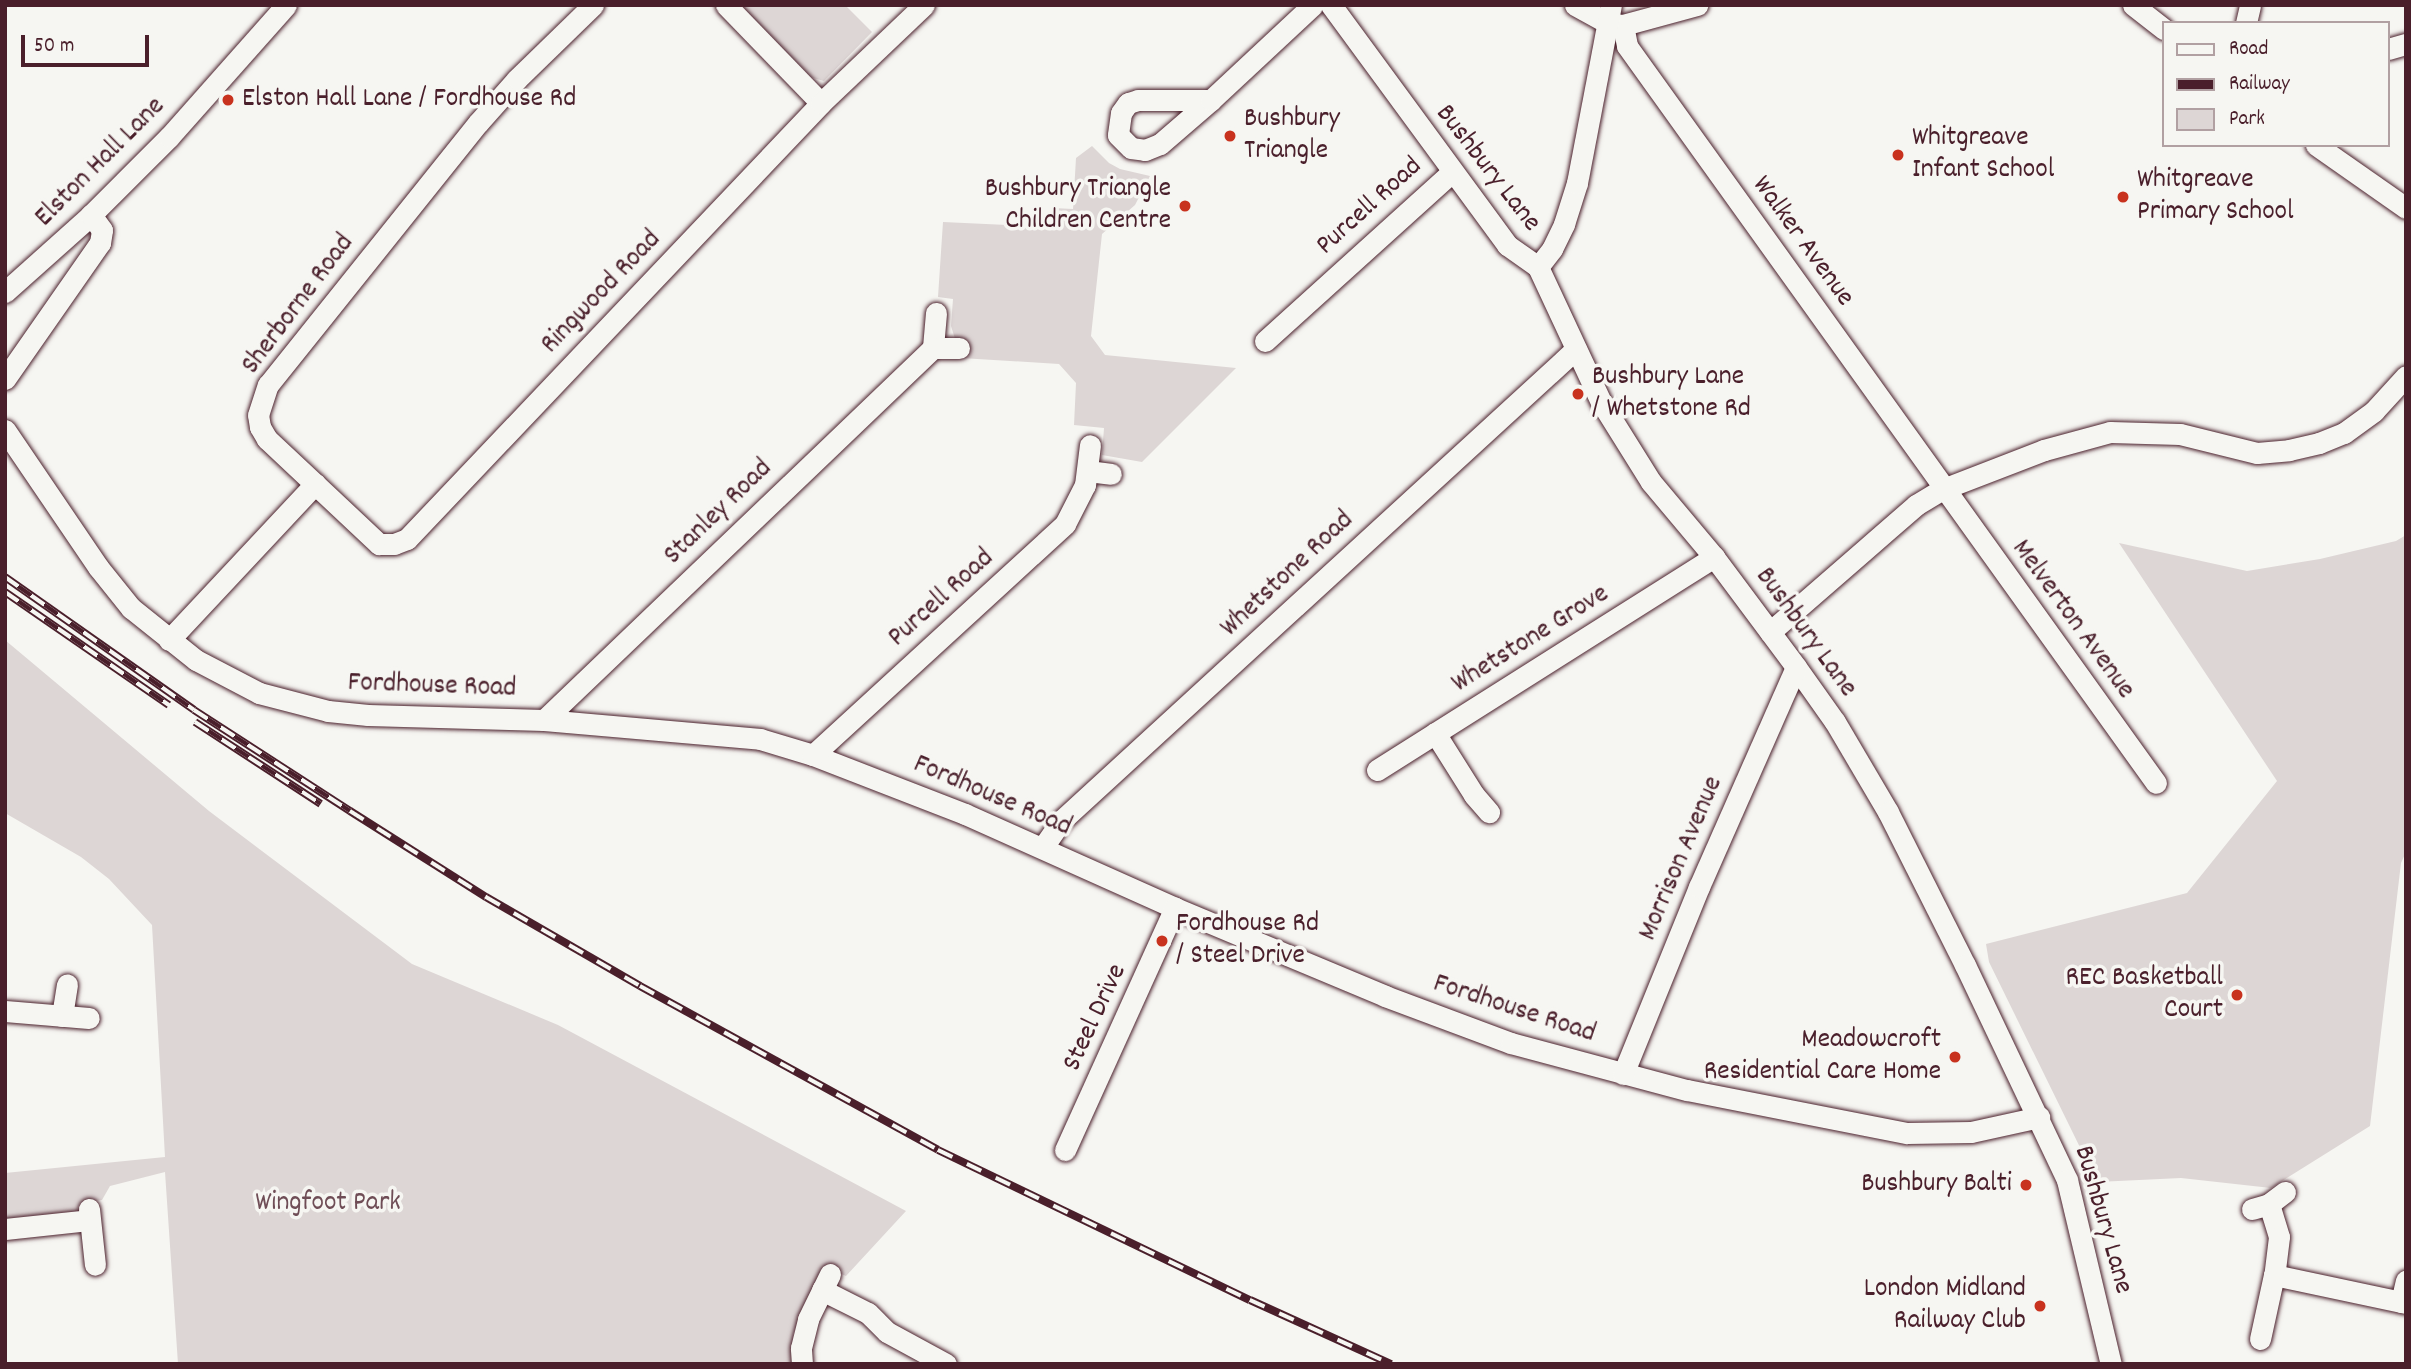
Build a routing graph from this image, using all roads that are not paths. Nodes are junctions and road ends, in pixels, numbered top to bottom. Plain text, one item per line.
1 (286, 5) edge
2 (593, 5) edge
3 (726, 5) edge
4 (924, 5) edge
5 (1312, 5) edge
6 (1331, 5) edge
7 (1575, 5) edge
8 (1697, 5) edge
9 (2133, 5) edge
10 (1614, 18) edge
11 (2162, 27) edge
12 (1211, 100) dead end
13 (821, 103) junction
14 (2319, 147) edge
15 (1452, 172) junction
16 (2406, 208) edge
17 (91, 215) junction
18 (1538, 267) junction
19 (5, 292) edge
20 (936, 313) dead end
21 (1265, 341) dead end
22 (933, 348) junction
23 (959, 348) dead end
24 (1576, 349) junction
25 (2406, 376) edge
26 (5, 379) edge
27 (5, 430) edge
28 (1090, 445) dead end
29 (1088, 471) junction
30 (1111, 474) dead end
31 (314, 484) junction
32 (1943, 489) junction
33 (1714, 557) junction
34 (1770, 632) junction
35 (169, 640) junction
36 (1796, 667) junction
37 (544, 720) junction
38 (1435, 733) junction
39 (813, 755) junction
40 (1377, 770) dead end
41 (2156, 783) dead end
42 (1489, 812) dead end
43 (1043, 847) junction
44 (1175, 908) junction
45 (67, 984) dead end
46 (5, 1011) edge
47 (62, 1016) junction
48 (89, 1018) dead end
49 (1623, 1074) junction
50 (2039, 1117) junction
51 (1065, 1150) dead end
52 (2269, 1202) dead end
53 (5, 1229) edge
54 (95, 1265) dead end
55 (2274, 1275) junction
56 (2406, 1281) edge
57 (2403, 1303) edge
58 (2260, 1339) dead end
59 (802, 1364) edge
60 (946, 1364) edge
61 (2111, 1364) edge

1 - 17 street, Elston Hall Lane
2 - 31 street, Sherborne Road
3 - 13 street
4 - 13 street, Ringwood Road
5 - 12 street
6 - 15 street, Bushbury Lane
7 - 10 street
8 - 10 street
9 - 11 street
10 - 18 street
10 - 32 street, Walker Avenue
13 - 31 street, Ringwood Road
14 - 16 street
15 - 18 street, Bushbury Lane
15 - 21 street, Purcell Road
17 - 19 street, Elston Hall Lane
17 - 26 street
18 - 24 street, Bushbury Lane
20 - 22 street
22 - 23 street
22 - 37 street, Stanley Road
24 - 33 street, Bushbury Lane
24 - 43 street, Whetstone Road
25 - 32 street
27 - 35 street, Fordhouse Road
28 - 29 street, Purcell Road
29 - 30 street
29 - 39 street, Purcell Road
31 - 35 street
32 - 34 street
32 - 41 street, Melverton Avenue
33 - 34 street, Bushbury Lane
33 - 38 street, Whetstone Grove
34 - 36 street, Bushbury Lane
35 - 37 street, Fordhouse Road
36 - 49 street, Morrison Avenue
36 - 50 street, Bushbury Lane
37 - 39 street, Fordhouse Road
38 - 40 street, Whetstone Grove
38 - 42 street
39 - 43 street, Fordhouse Road
43 - 44 street, Fordhouse Road
44 - 49 street, Fordhouse Road
44 - 51 street, Steel Drive
45 - 47 street
46 - 47 street
47 - 48 street
49 - 50 street, Fordhouse Road
50 - 61 street, Bushbury Lane
52 - 55 street
53 - 54 street
55 - 57 street
55 - 58 street
56 - 57 street
59 - 60 street

